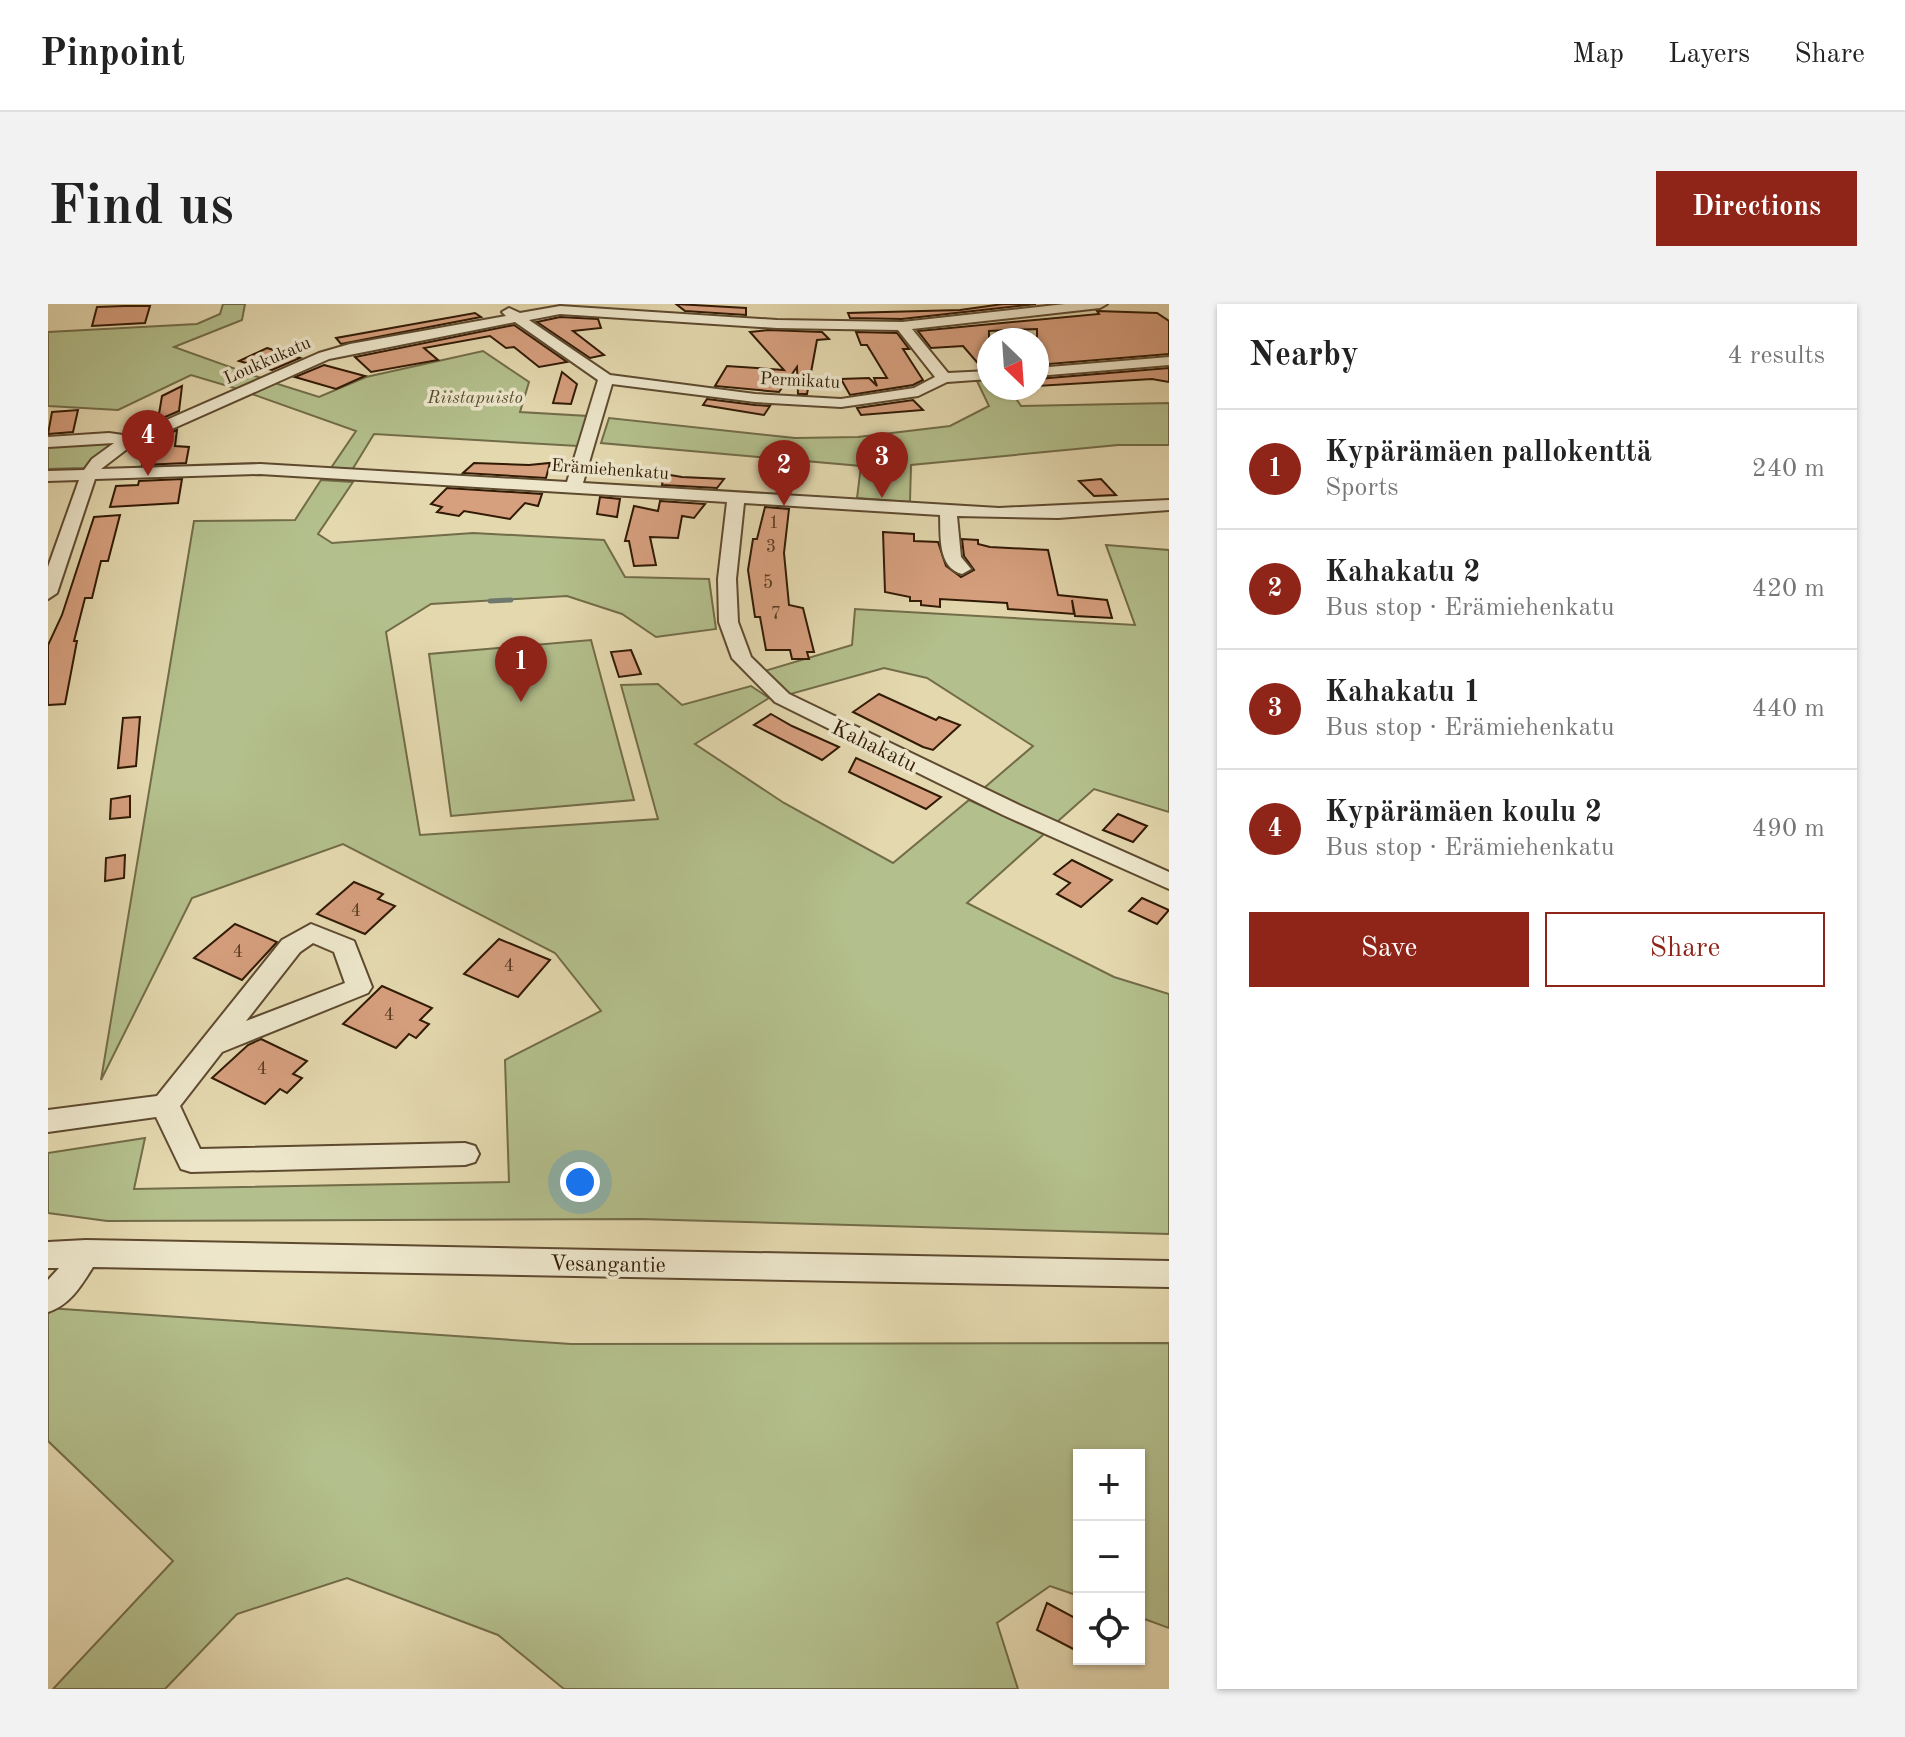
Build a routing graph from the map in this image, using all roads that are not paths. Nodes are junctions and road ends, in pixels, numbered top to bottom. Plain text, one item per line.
1 (495, 304) edge
2 (1100, 304) edge
3 (518, 317) junction
4 (902, 326) junction
5 (1169, 361) edge
6 (1143, 365) junction
7 (1169, 370) edge
8 (1049, 371) edge
9 (977, 376) edge
10 (944, 378) junction
11 (606, 379) junction
12 (132, 441) junction
13 (48, 442) edge
14 (89, 474) junction
15 (48, 476) edge
16 (574, 487) junction
17 (736, 497) junction
18 (1169, 505) edge
19 (948, 510) junction
20 (962, 569) dead end
21 (48, 593) edge
22 (1169, 881) edge
23 (212, 1045) junction
24 (165, 1105) junction
25 (48, 1121) edge
26 (465, 1154) dead end
27 (86, 1253) junction
28 (48, 1255) edge
29 (1169, 1274) edge
30 (48, 1299) edge

1 - 3 street
2 - 4 street, Loukkukatu
3 - 4 street, Loukkukatu
3 - 11 street
3 - 12 street, Loukkukatu
4 - 10 street
5 - 6 street
6 - 7 street
6 - 8 street
9 - 10 street, Permikatu
10 - 11 street, Permikatu
11 - 16 street
12 - 13 street
12 - 14 street, Loukkukatu
14 - 15 street, Erämiehenkatu
14 - 16 street, Erämiehenkatu
14 - 21 street
16 - 17 street, Erämiehenkatu
17 - 19 street, Erämiehenkatu
17 - 22 street, Kahakatu
18 - 19 street, Erämiehenkatu
19 - 20 street
23 - 23 street
23 - 24 street
24 - 25 street
24 - 26 street
27 - 28 street, Vesangantie
27 - 29 street, Vesangantie
27 - 30 street

